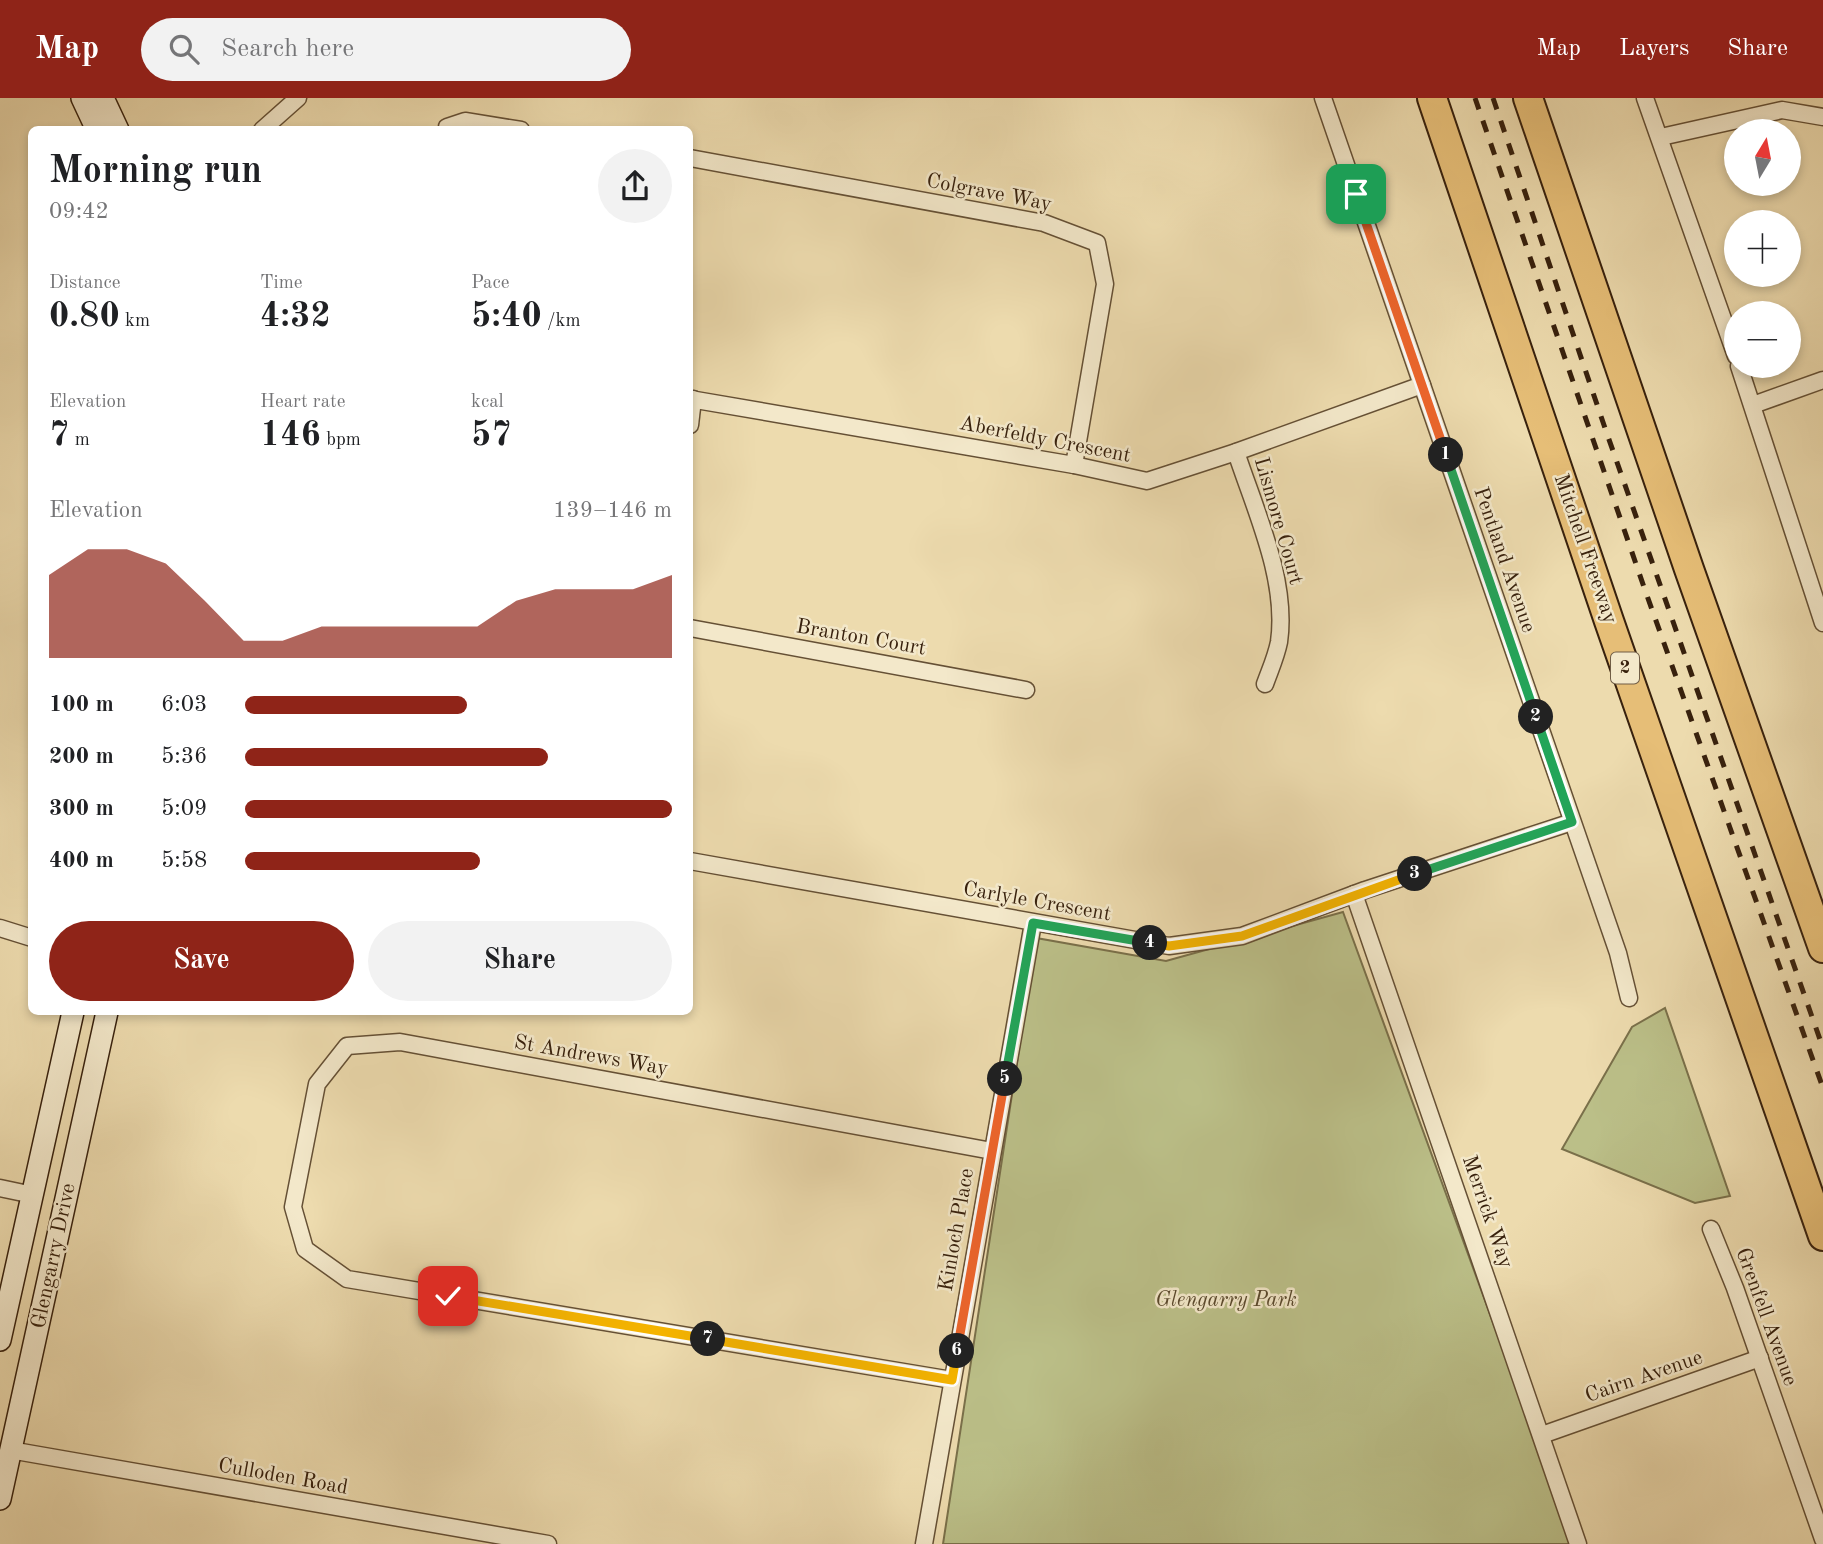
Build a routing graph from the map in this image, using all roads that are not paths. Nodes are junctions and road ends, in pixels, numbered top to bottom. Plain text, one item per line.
1 (82, 98) edge
2 (103, 98) edge
3 (298, 98) edge
4 (1323, 98) edge
5 (1432, 98) edge
6 (1528, 98) edge
7 (1645, 98) edge
8 (1823, 117) edge
9 (95, 126) edge
10 (116, 126) edge
11 (266, 126) edge
12 (450, 126) edge
13 (496, 126) edge
14 (1661, 136) junction
15 (693, 159) edge
16 (1724, 321) edge
17 (1743, 378) edge
18 (1823, 380) edge
19 (1422, 385) junction
20 (693, 399) edge
21 (1753, 405) junction
22 (1236, 452) junction
23 (1074, 465) junction
24 (1823, 623) edge
25 (693, 629) edge
26 (1265, 684) dead end
27 (1026, 690) dead end
28 (1572, 822) junction
29 (693, 862) edge
30 (1354, 894) junction
31 (1033, 923) junction
32 (0, 928) edge
33 (28, 937) edge
34 (1823, 948) edge
35 (1629, 998) dead end
36 (72, 1015) edge
37 (106, 1015) edge
38 (992, 1151) junction
39 (0, 1188) edge
40 (33, 1195) junction
41 (1711, 1229) dead end
42 (1823, 1236) edge
43 (0, 1340) edge
44 (1760, 1358) junction
45 (952, 1380) junction
46 (1542, 1435) junction
47 (10, 1450) junction
48 (0, 1499) edge
49 (1823, 1539) edge
50 (548, 1544) edge
51 (924, 1544) edge
52 (1578, 1544) edge

1 - 9 main road
2 - 10 main road
3 - 11 street
4 - 19 street, Pentland Avenue
5 - 42 highway, Mitchell Freeway / 2
6 - 34 highway
7 - 14 street
8 - 14 street
12 - 13 street
14 - 16 street
15 - 23 street, Colgrave Way
17 - 21 street
18 - 21 street
19 - 22 street, Aberfeldy Crescent
19 - 28 street, Pentland Avenue
20 - 23 street, Aberfeldy Crescent
21 - 24 street
22 - 23 street, Aberfeldy Crescent
22 - 26 street, Lismore Court
25 - 27 street, Branton Court
28 - 30 street, Carlyle Crescent
28 - 35 street, Pentland Avenue
29 - 31 street, Carlyle Crescent
30 - 31 street, Carlyle Crescent
30 - 46 street, Merrick Way
31 - 38 street, Kinloch Place
32 - 33 street
36 - 40 main road, Glengarry Drive
37 - 47 main road, Glengarry Drive
38 - 45 street, Kinloch Place
38 - 45 street, St Andrews Way
39 - 40 street
40 - 43 main road, Glengarry Drive
41 - 44 street, Grenfell Avenue
44 - 46 street, Cairn Avenue
44 - 49 street, Grenfell Avenue
45 - 51 street, Kinloch Place
46 - 52 street, Merrick Way
47 - 48 main road, Glengarry Drive
47 - 50 street, Culloden Road

